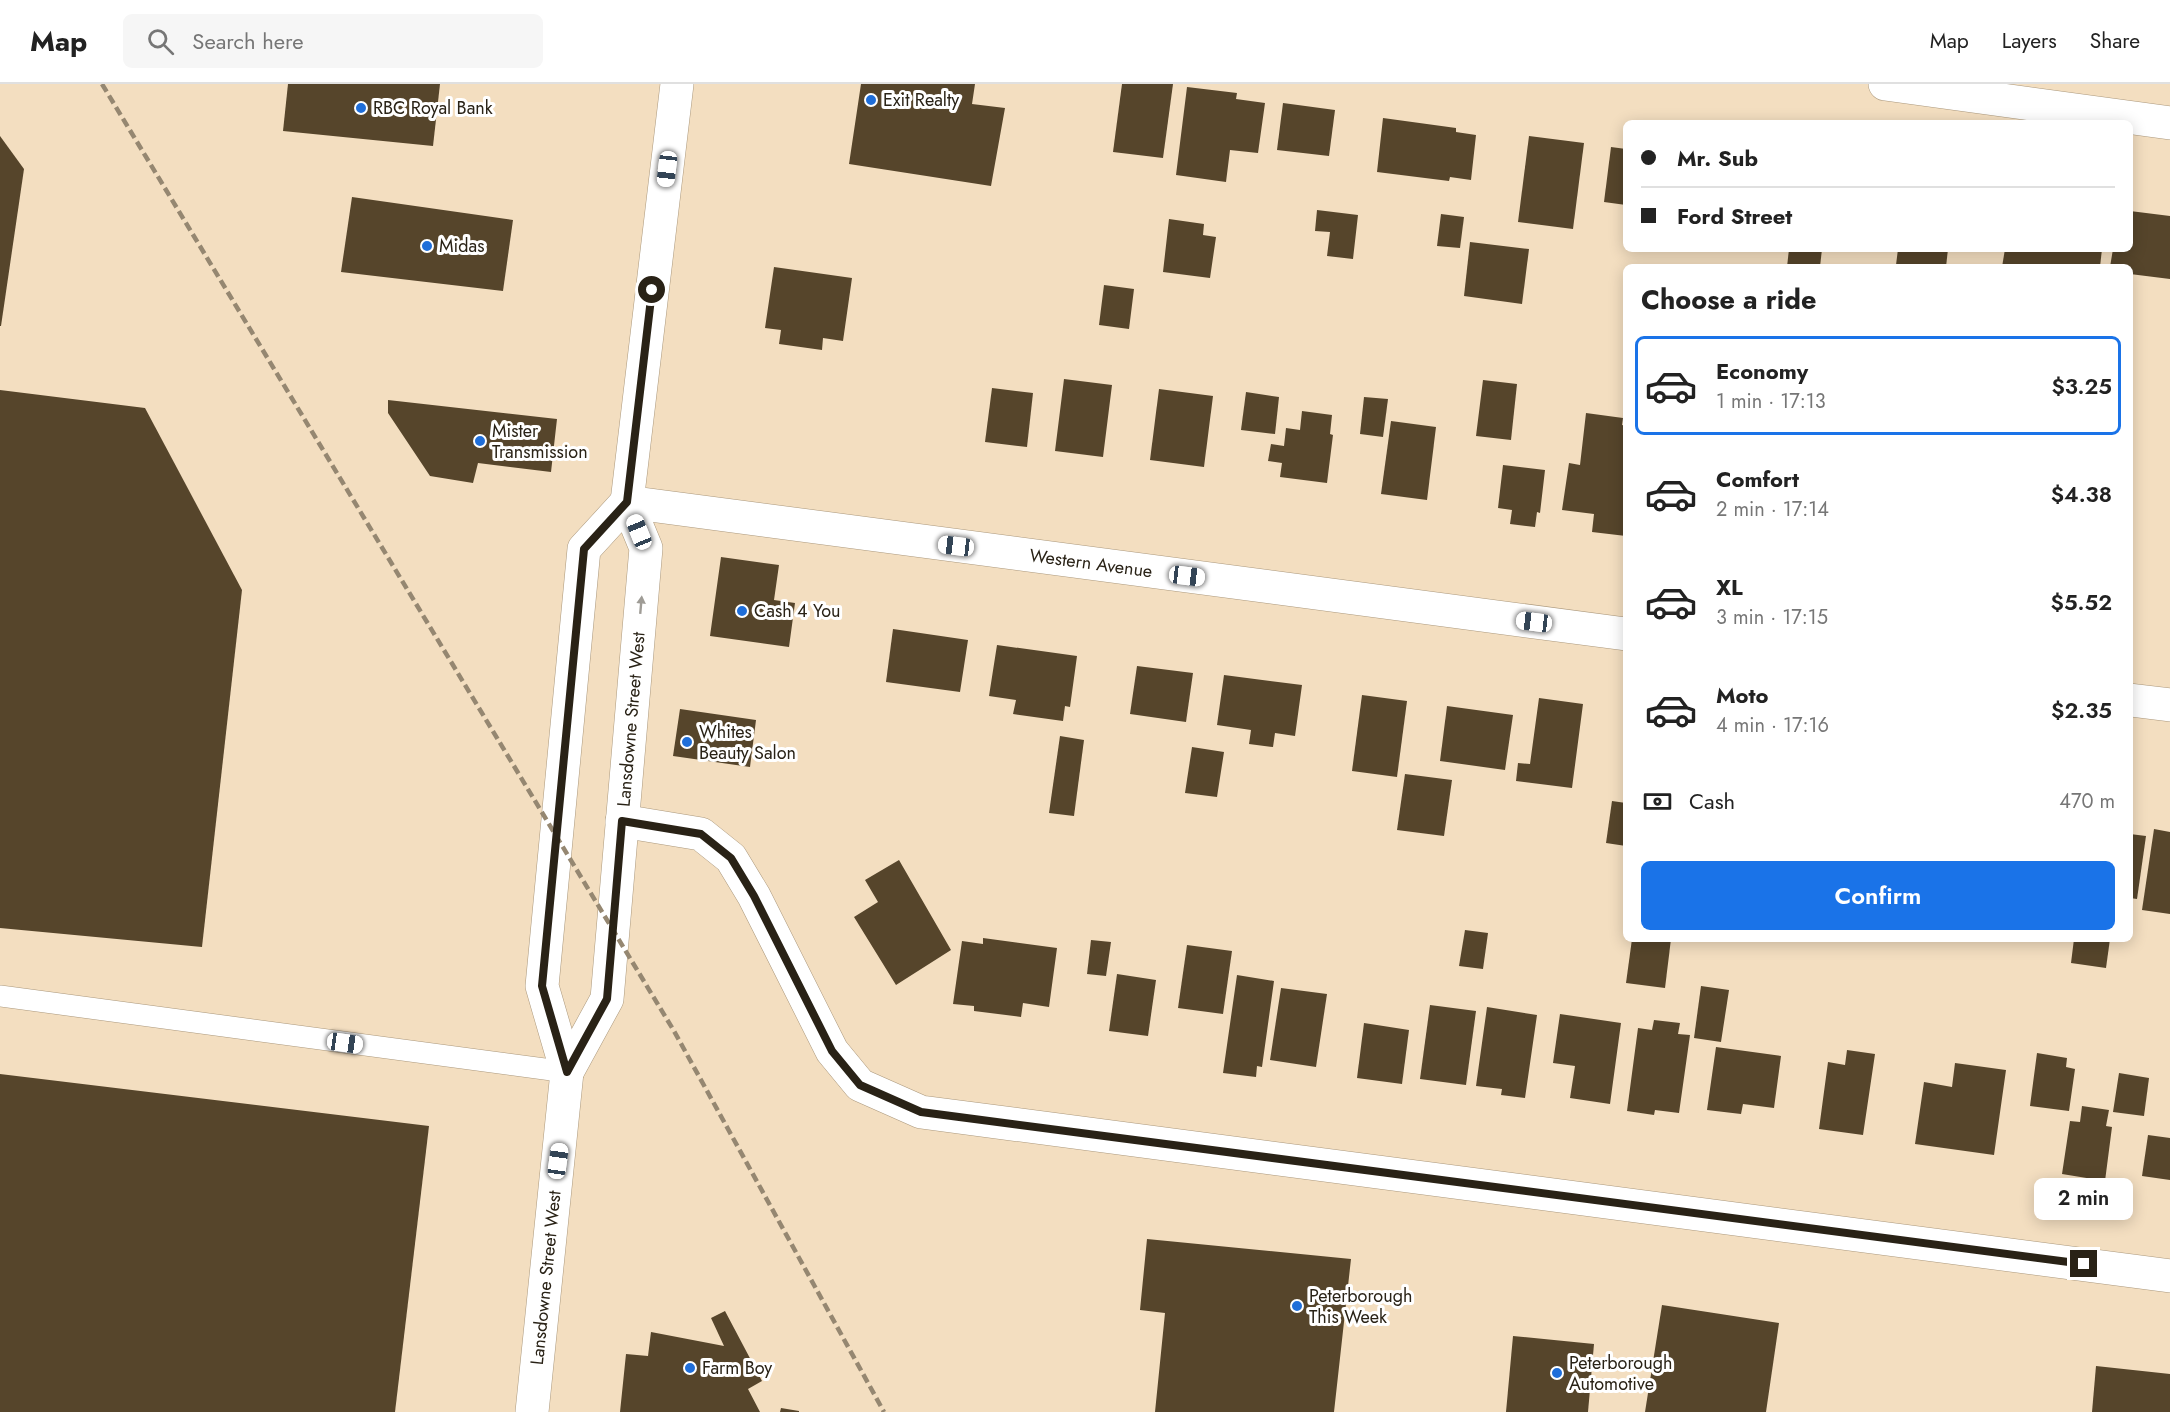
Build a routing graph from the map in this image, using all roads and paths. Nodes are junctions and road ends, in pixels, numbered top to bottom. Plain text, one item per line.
1 (677, 84) edge
2 (1885, 84) edge
3 (2170, 123) edge
4 (627, 502) junction
5 (1623, 634) edge
6 (2133, 700) edge
7 (2170, 705) edge
8 (622, 821) junction
9 (0, 996) edge
10 (567, 1072) junction
11 (2170, 1276) edge
12 (532, 1412) edge

1 - 4 street, Lansdowne Street West
2 - 3 street
4 - 5 street, Western Avenue
8 -> 4 street, Lansdowne Street West
4 - 10 street, Lansdowne Street West
6 - 7 street
8 - 10 street, Lansdowne Street West
8 - 11 street
9 - 10 lane
10 - 12 street, Lansdowne Street West

